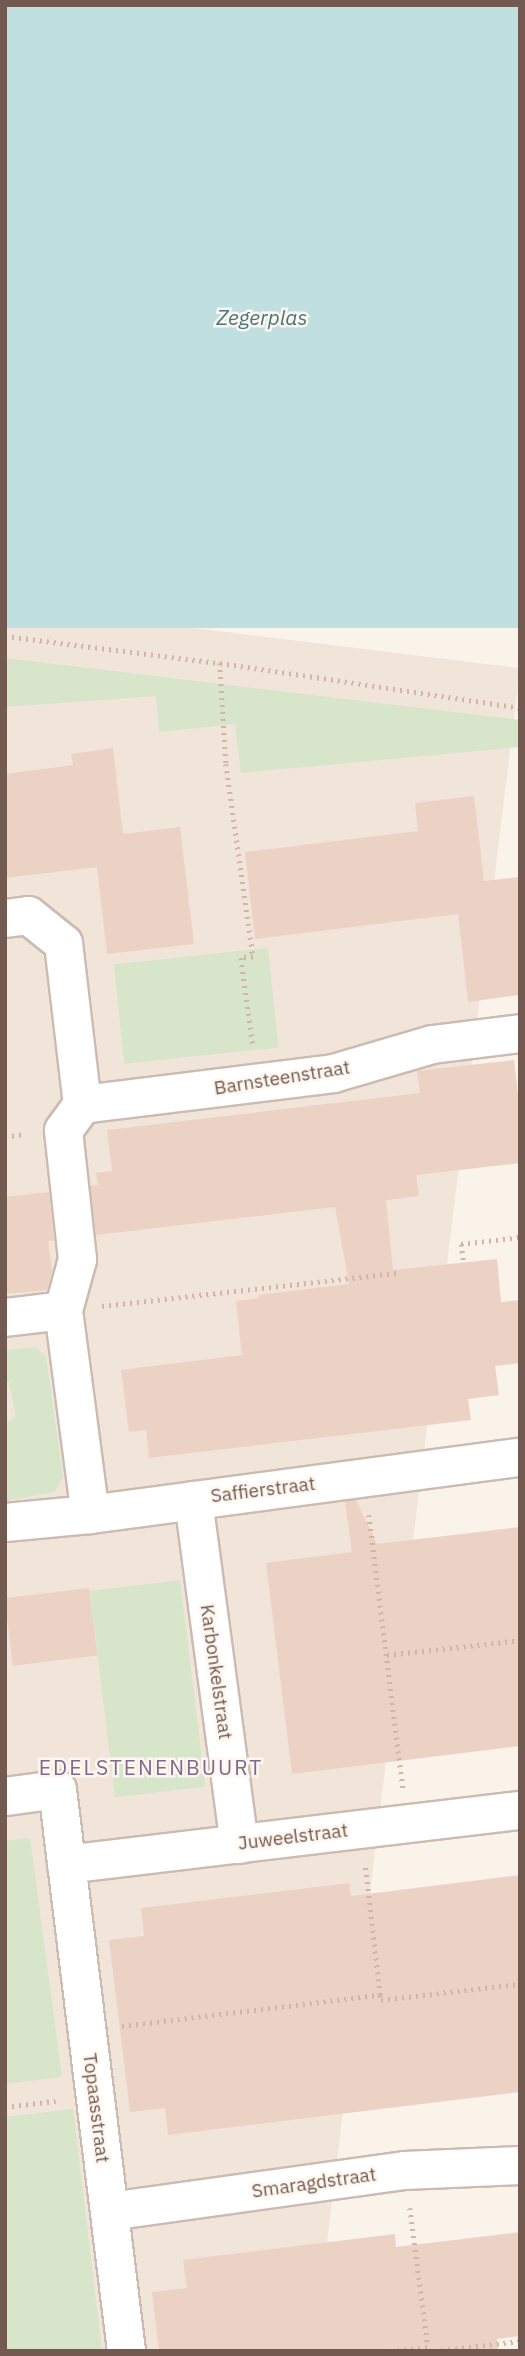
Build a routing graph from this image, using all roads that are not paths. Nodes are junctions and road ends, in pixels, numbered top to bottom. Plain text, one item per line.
1 (5, 918) edge
2 (520, 1033) edge
3 (82, 1104) junction
4 (63, 1310) junction
5 (5, 1317) edge
6 (520, 1457) edge
7 (193, 1500) junction
8 (90, 1514) junction
9 (5, 1522) edge
10 (5, 1796) edge
11 (520, 1810) edge
12 (239, 1844) junction
13 (66, 1864) junction
14 (520, 2165) edge
15 (109, 2211) junction
16 (126, 2351) edge

1 - 3 street
2 - 3 street, Barnsteenstraat
3 - 4 street
4 - 5 street
4 - 8 street
6 - 7 street, Saffierstraat
7 - 8 street, Saffierstraat
7 - 12 street, Karbonkelstraat
8 - 9 street, Saffierstraat
10 - 13 street, Topaasstraat
11 - 12 street, Juweelstraat
12 - 13 street, Juweelstraat
13 - 15 street, Topaasstraat
14 - 15 street, Smaragdstraat
15 - 16 street, Topaasstraat

